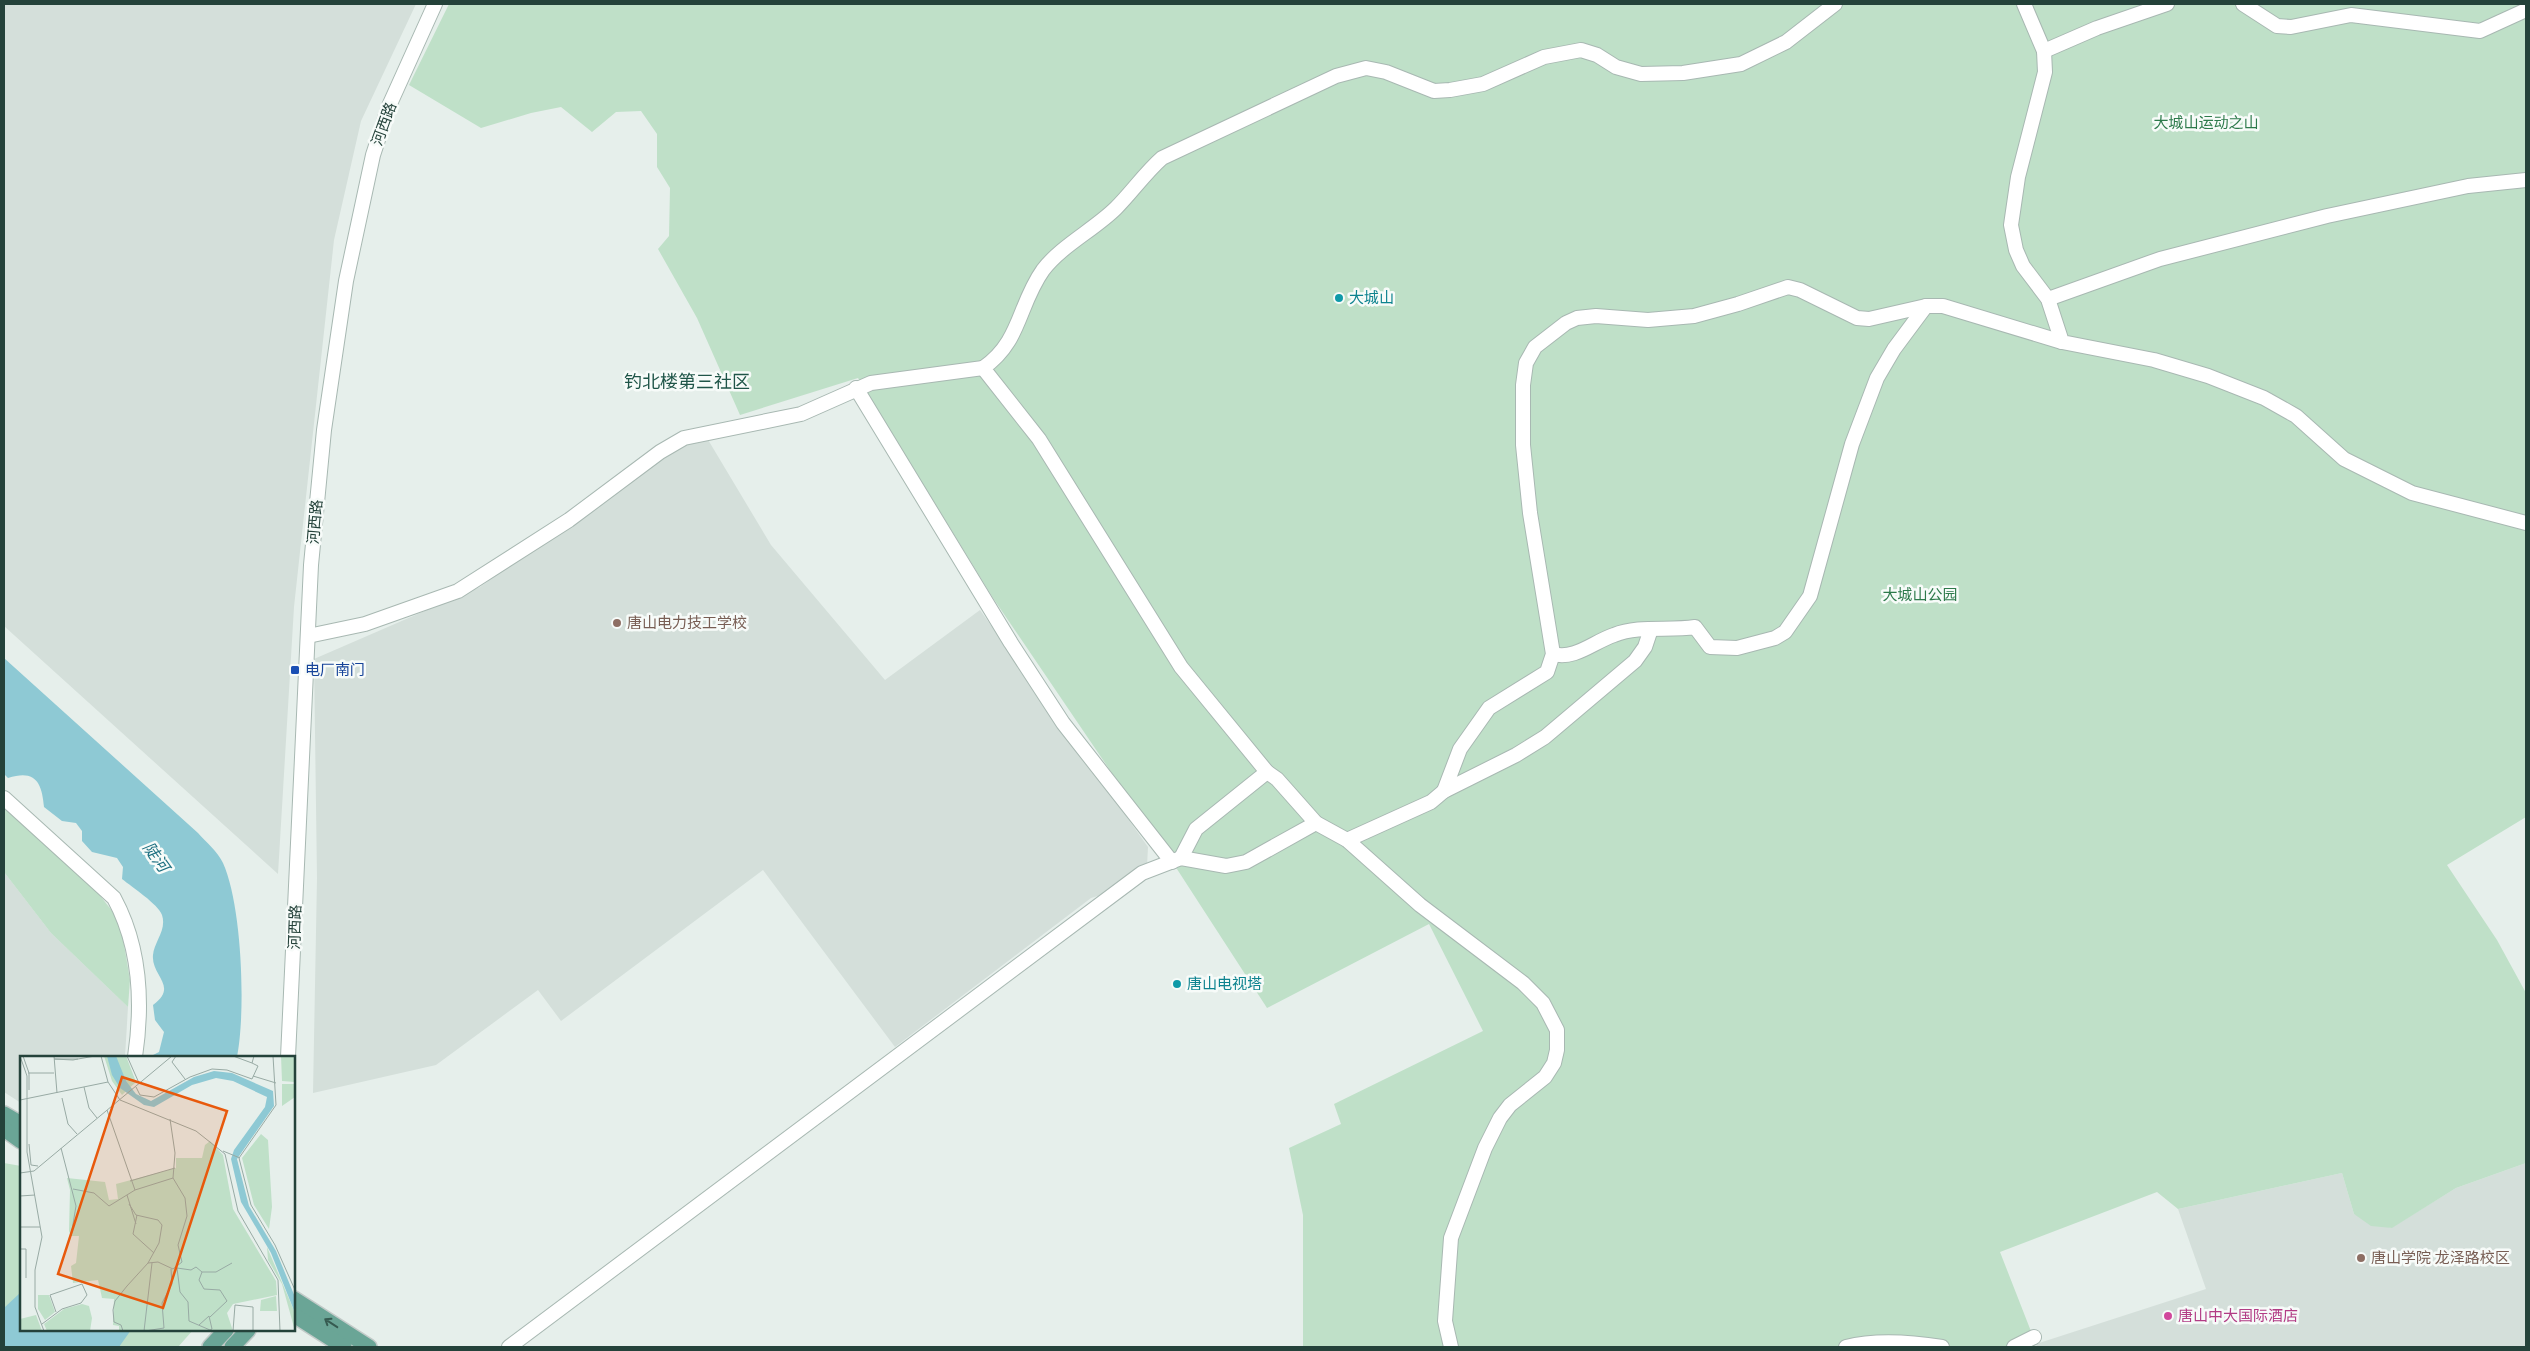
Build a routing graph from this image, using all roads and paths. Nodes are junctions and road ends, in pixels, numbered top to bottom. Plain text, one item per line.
1 (435, 4) edge
2 (1835, 4) edge
3 (2024, 4) edge
4 (2167, 4) edge
5 (2243, 4) edge
6 (2526, 10) edge
7 (2044, 50) junction
8 (2526, 180) edge
9 (2048, 298) junction
10 (1926, 306) junction
11 (2062, 342) junction
12 (983, 368) junction
13 (856, 388) junction
14 (2526, 523) edge
15 (1651, 629) junction
16 (308, 636) junction
17 (1553, 654) junction
18 (1267, 772) junction
19 (1444, 791) junction
20 (4, 798) edge
21 (1316, 823) junction
22 (1348, 840) junction
23 (1176, 860) junction
24 (135, 1056) edge
25 (288, 1056) edge
26 (295, 1300) edge
27 (295, 1316) edge
28 (225, 1331) edge
29 (247, 1331) edge
30 (2034, 1337) dead end
31 (210, 1347) edge
32 (232, 1347) edge
33 (344, 1347) edge
34 (369, 1347) edge
35 (509, 1347) edge
36 (1451, 1347) edge
37 (1846, 1347) edge
38 (1942, 1347) edge
39 (2014, 1347) edge

1 - 16 street, 河西路
2 - 12 street
3 - 7 street
4 - 7 street
5 - 6 street
7 - 9 street
8 - 9 street
9 - 11 street
10 - 11 street
10 - 15 street
10 - 17 street
11 - 14 street
12 - 13 street
12 - 18 street
13 - 16 street
13 - 23 street
15 - 17 street
15 - 19 street
16 - 25 street, 河西路
17 - 19 street
18 - 21 street
18 - 23 street
19 - 22 street
20 - 24 street
21 - 22 street
21 - 23 street
22 - 36 street
23 - 35 street
34 -> 26 main road
27 - 33 main road
28 - 31 main road
29 - 32 main road
30 - 39 street
37 - 38 street

